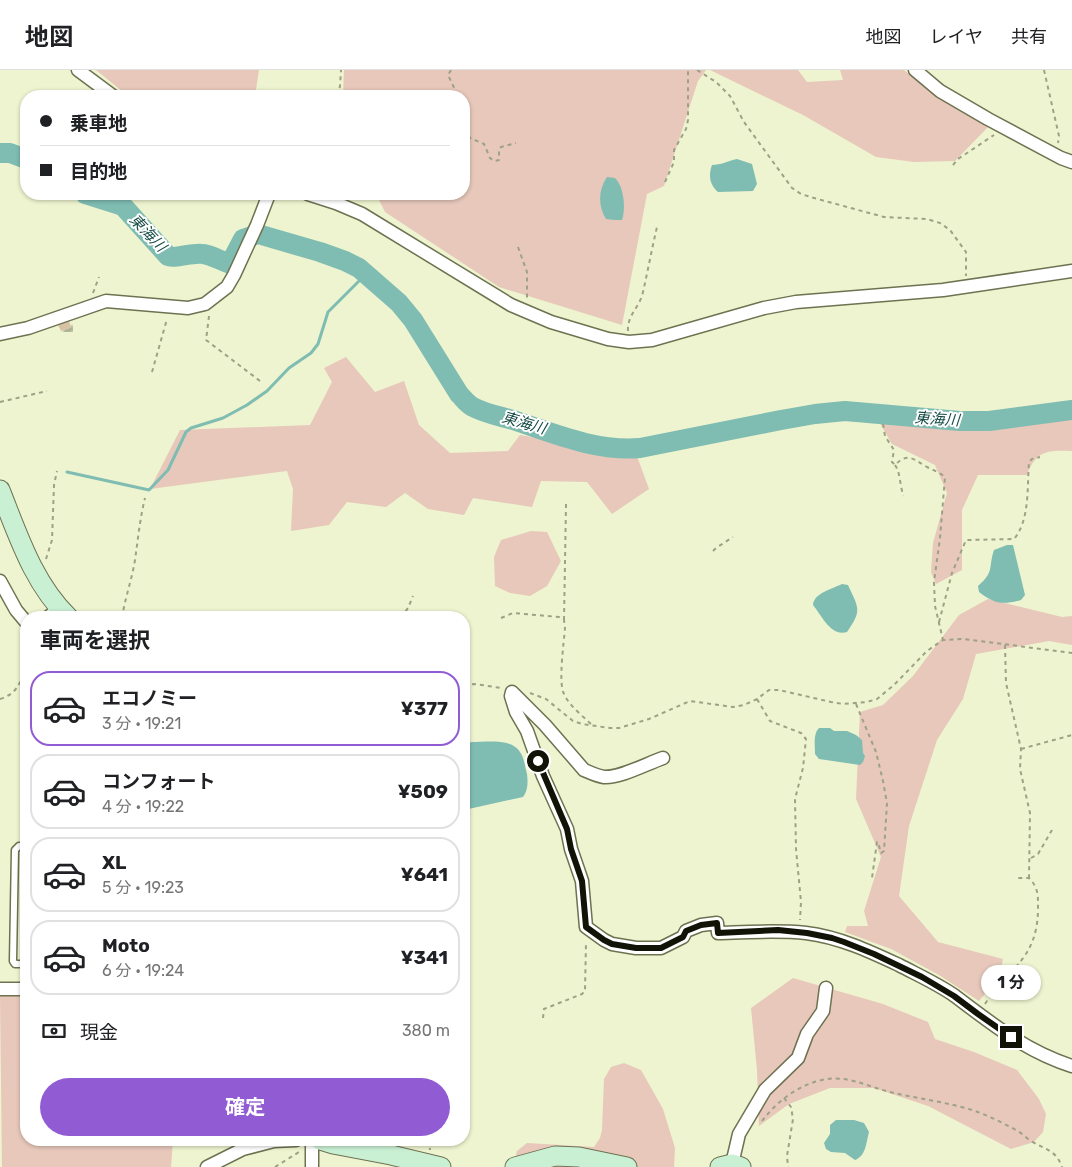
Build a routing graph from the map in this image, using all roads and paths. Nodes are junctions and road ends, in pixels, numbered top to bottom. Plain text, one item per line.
1 (78, 70) edge
2 (341, 70) edge
3 (451, 70) edge
4 (688, 70) edge
5 (697, 70) edge
6 (915, 70) edge
7 (1044, 70) edge
8 (105, 90) edge
9 (339, 90) edge
10 (454, 90) edge
11 (1002, 127) junction
12 (470, 138) edge
13 (516, 143) dead end
14 (1055, 155) junction
15 (1072, 162) edge
16 (953, 165) dead end
17 (666, 182) dead end
18 (267, 200) edge
19 (327, 200) edge
20 (657, 227) dead end
21 (518, 247) dead end
22 (1072, 271) edge
23 (98, 277) dead end
24 (966, 287) junction
25 (205, 304) junction
26 (91, 306) junction
27 (166, 306) junction
28 (526, 312) junction
29 (0, 334) edge
30 (629, 342) junction
31 (152, 372) dead end
32 (260, 381) dead end
33 (47, 391) dead end
34 (0, 402) edge
35 (883, 424) dead end
36 (1040, 457) dead end
37 (895, 465) junction
38 (57, 471) dead end
39 (0, 490) edge
40 (903, 496) dead end
41 (145, 498) dead end
42 (566, 504) dead end
43 (733, 537) dead end
44 (713, 551) dead end
45 (34, 571) junction
46 (0, 581) edge
47 (413, 596) dead end
48 (57, 611) edge
49 (123, 611) edge
50 (406, 611) edge
51 (20, 615) edge
52 (501, 618) dead end
53 (564, 620) junction
54 (939, 622) junction
55 (943, 640) junction
56 (1005, 645) junction
57 (1072, 653) edge
58 (20, 681) edge
59 (470, 685) edge
60 (512, 692) junction
61 (0, 699) edge
62 (757, 699) junction
63 (856, 703) junction
64 (593, 726) junction
65 (1072, 735) edge
66 (1021, 749) junction
67 (662, 758) dead end
68 (1052, 830) dead end
69 (20, 846) edge
70 (1030, 859) junction
71 (872, 878) dead end
72 (1016, 878) dead end
73 (1029, 878) junction
74 (586, 927) junction
75 (798, 932) junction
76 (20, 964) edge
77 (826, 988) dead end
78 (0, 989) edge
79 (20, 989) edge
80 (978, 1014) junction
81 (543, 1018) dead end
82 (1072, 1066) edge
83 (784, 1098) junction
84 (758, 1126) dead end
85 (252, 1146) edge
86 (309, 1146) edge
87 (315, 1146) edge
88 (344, 1146) edge
89 (731, 1166) edge
90 (207, 1167) edge
91 (275, 1167) edge
92 (312, 1167) edge
93 (441, 1167) edge
94 (515, 1167) edge
95 (627, 1167) edge
96 (788, 1167) edge
97 (1062, 1167) edge

1 - 8 street
2 - 9 path
3 - 10 path
4 - 17 path
5 - 24 path
6 - 11 street
7 - 14 path
11 - 14 street
11 - 16 path
12 - 13 path
14 - 15 street
18 - 25 street
19 - 28 street
20 - 30 path
21 - 28 path
22 - 24 street
23 - 26 path
24 - 30 street
25 - 27 street
25 - 32 path
26 - 27 street
26 - 29 street
27 - 31 path
28 - 30 street
33 - 34 path
35 - 37 path
36 - 54 path
37 - 40 path
37 - 54 path
38 - 45 path
39 - 45 main road
41 - 49 path
42 - 53 path
43 - 44 path
45 - 48 main road
46 - 51 street
47 - 50 path
52 - 53 path
53 - 64 path
54 - 55 path
55 - 56 path
55 - 63 path
56 - 57 path
56 - 66 path
58 - 61 path
59 - 60 path
60 - 64 path
60 - 67 street
60 - 74 street
62 - 63 path
62 - 64 path
62 - 75 path
63 - 71 path
65 - 66 path
66 - 70 path
68 - 70 path
69 - 76 lane
70 - 73 path
72 - 73 path
73 - 80 path
74 - 75 street
74 - 81 path
75 - 80 street
77 - 89 street
78 - 79 street
80 - 82 street
83 - 84 path
83 - 96 path
83 - 97 path
85 - 90 street
86 - 91 path
87 - 92 street
88 - 93 main road
94 - 95 main road

